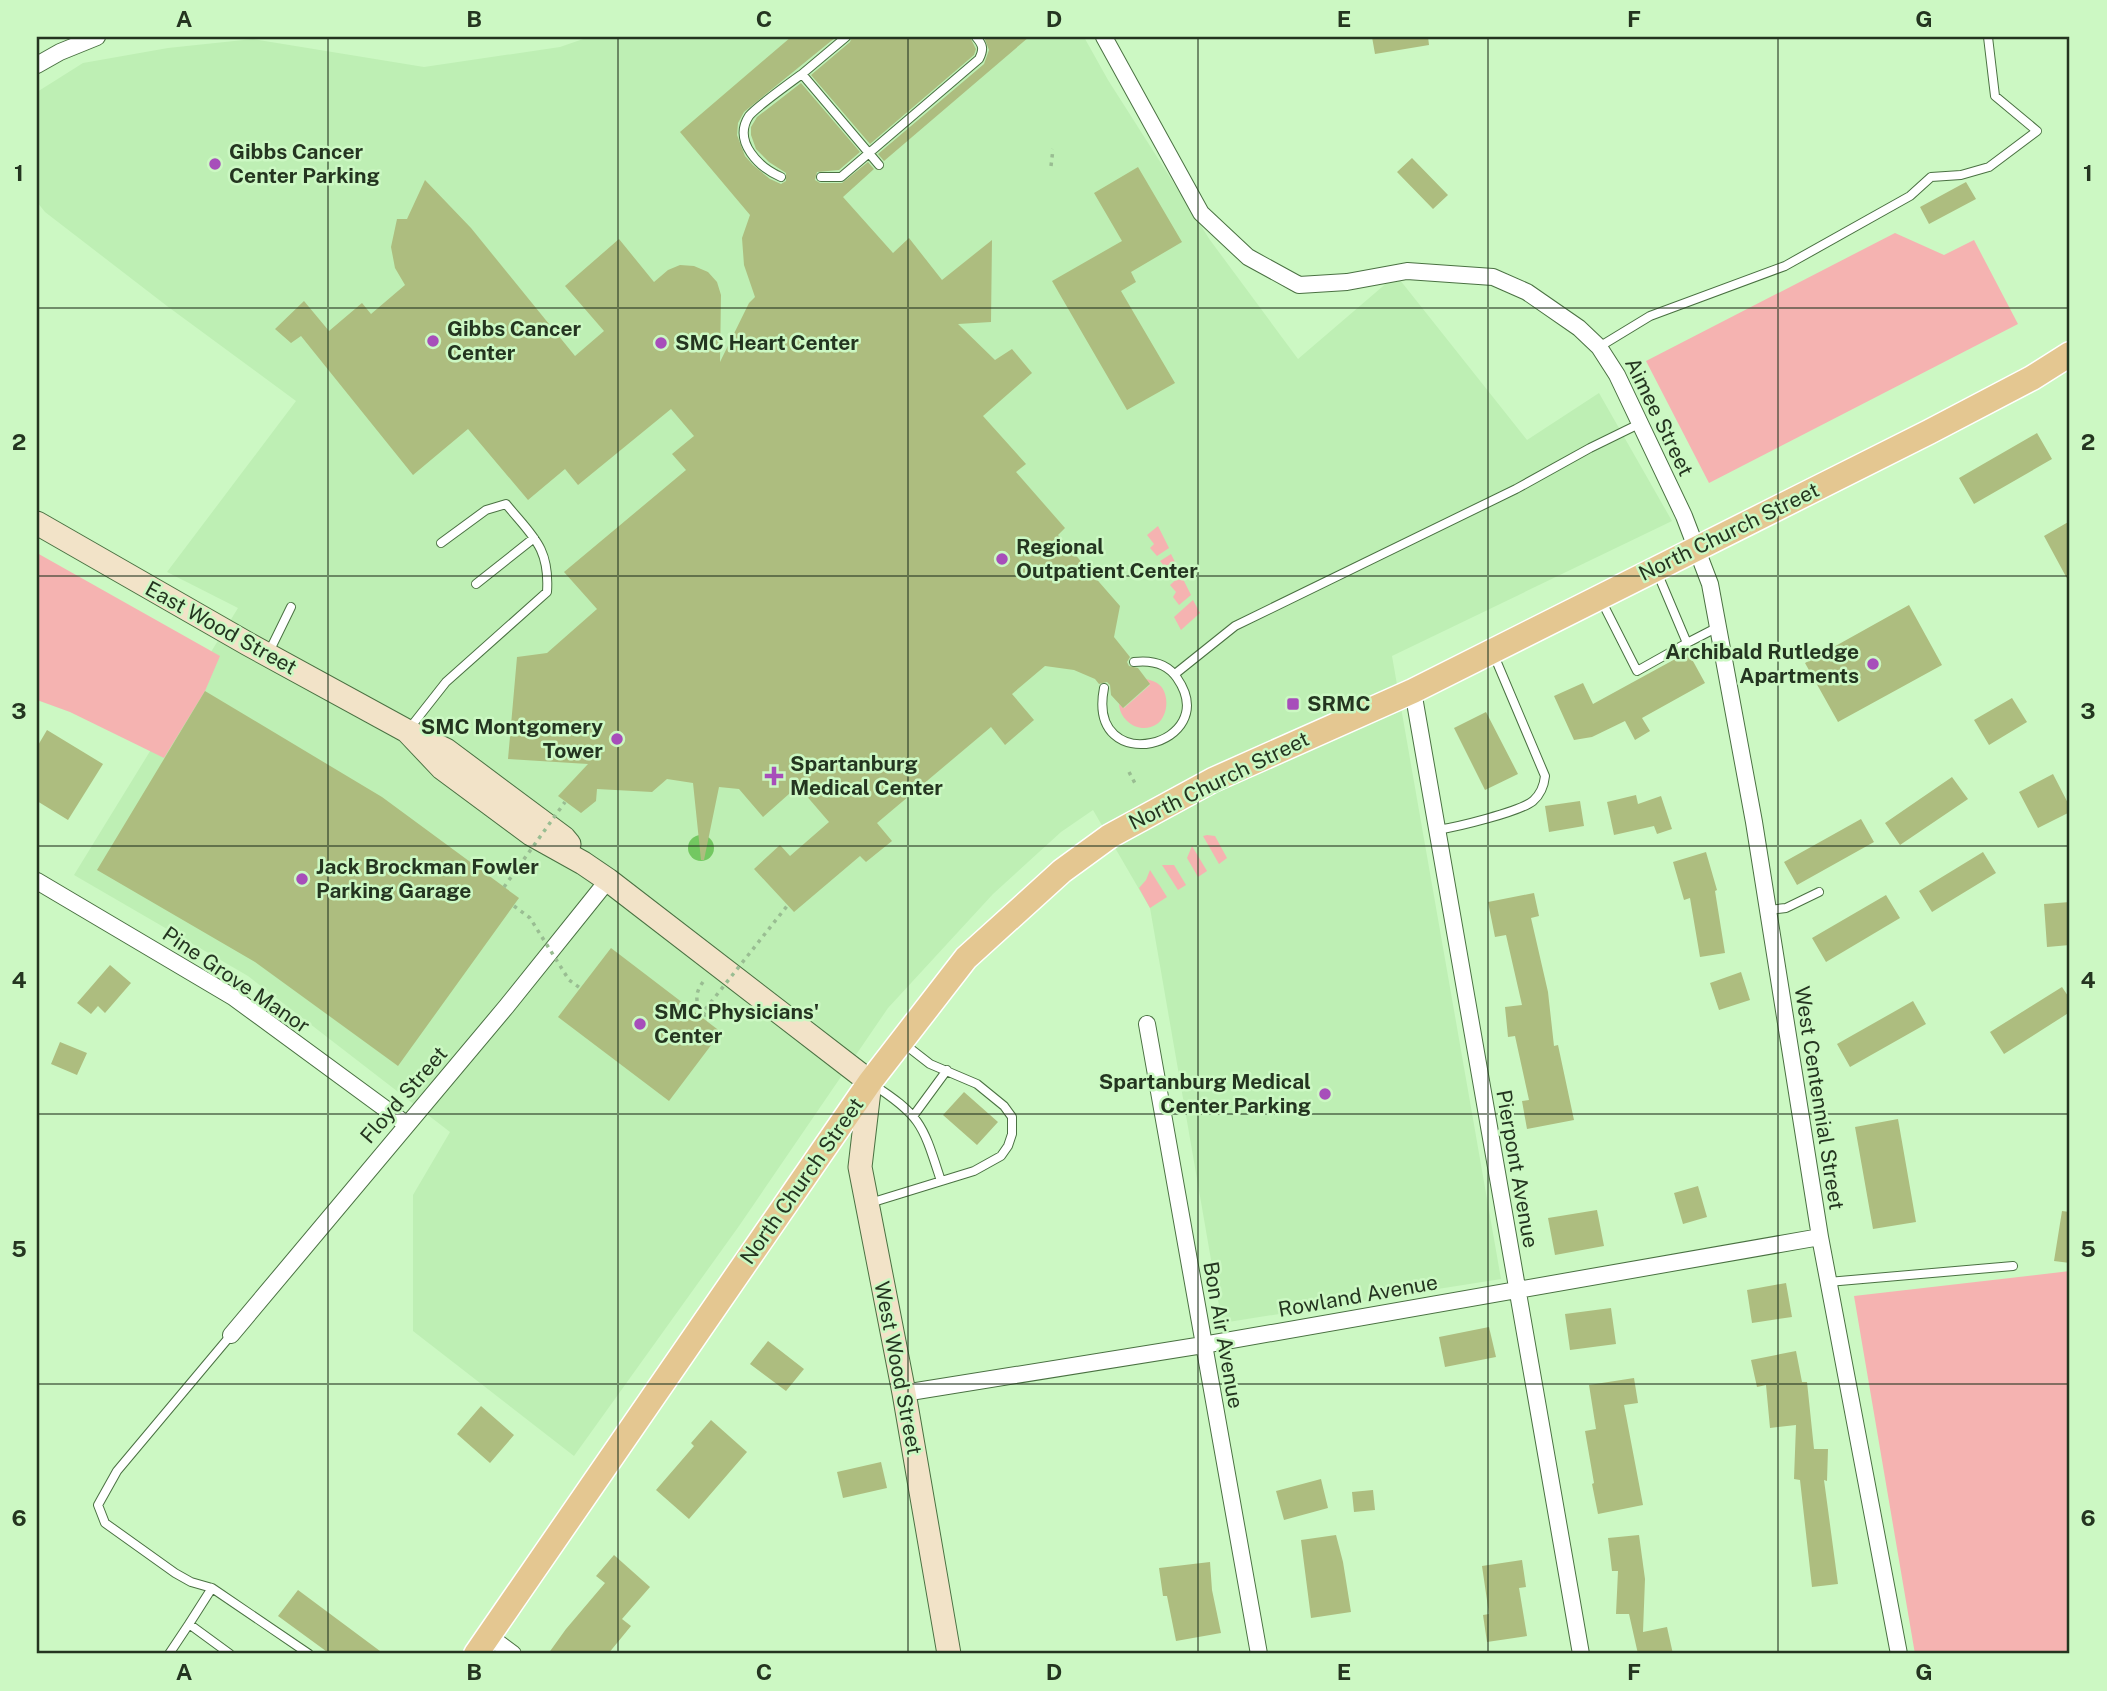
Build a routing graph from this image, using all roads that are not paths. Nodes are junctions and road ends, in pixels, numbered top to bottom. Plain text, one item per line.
1 (97, 37) edge
2 (846, 37) edge
3 (976, 37) edge
4 (1104, 37) edge
5 (1988, 37) edge
6 (37, 65) edge
7 (802, 74) junction
8 (869, 153) junction
9 (879, 165) dead end
10 (781, 177) dead end
11 (821, 177) dead end
12 (1599, 348) junction
13 (2070, 354) edge
14 (1639, 424) junction
15 (37, 523) edge
16 (534, 538) junction
17 (441, 543) dead end
18 (1696, 548) junction
19 (1656, 569) junction
20 (476, 584) dead end
21 (1599, 597) junction
22 (291, 607) dead end
23 (1718, 627) junction
24 (1687, 643) junction
25 (1492, 650) junction
26 (268, 655) junction
27 (1134, 662) dead end
28 (1175, 674) junction
29 (1104, 688) dead end
30 (1413, 691) junction
31 (407, 731) junction
32 (1437, 831) junction
33 (608, 880) junction
34 (37, 881) edge
35 (1819, 892) dead end
36 (1768, 910) junction
37 (1147, 1024) dead end
38 (900, 1042) junction
39 (947, 1070) junction
40 (870, 1082) junction
41 (914, 1115) junction
42 (405, 1124) junction
43 (941, 1181) junction
44 (867, 1204) junction
45 (1820, 1237) junction
46 (2013, 1266) dead end
47 (1828, 1282) junction
48 (1517, 1290) junction
49 (231, 1335) joint
50 (1203, 1345) junction
51 (904, 1394) junction
52 (212, 1588) junction
53 (189, 1624) junction
54 (483, 1645) edge
55 (169, 1654) edge
56 (230, 1654) edge
57 (309, 1654) edge
58 (513, 1654) edge
59 (949, 1654) edge
60 (1259, 1654) edge
61 (1581, 1654) edge
62 (1899, 1654) edge

1 - 6 street
2 - 7 lane
3 - 8 lane
4 - 12 street, Aimee Street
5 - 12 lane
7 - 8 lane
7 - 10 lane
8 - 9 lane
8 - 11 lane
12 - 14 street, Aimee Street
13 - 18 main road, North Church Street
14 - 18 street, Aimee Street
14 - 28 lane
15 - 26 street, East Wood Street
16 - 17 lane
16 - 20 lane
16 - 31 lane
18 - 19 main road, North Church Street
18 - 23 street, West Centennial Street
19 - 21 main road, North Church Street
19 - 24 lane
21 - 24 lane
21 - 25 main road, North Church Street
22 - 26 lane
23 - 24 lane
23 - 36 street, West Centennial Street
25 - 30 main road, North Church Street
25 - 32 lane
26 - 31 street, East Wood Street
27 - 28 lane
28 - 29 lane
30 - 32 street, Pierpont Avenue
30 - 38 main road, North Church Street
31 - 33 street, East Wood Street
32 - 48 street, Pierpont Avenue
33 - 40 street, East Wood Street
33 - 42 street, Floyd Street
34 - 42 street, Pine Grove Manor
35 - 36 lane
36 - 45 street, West Centennial Street
37 - 50 street, Bon Air Avenue
38 - 39 lane
38 - 40 main road, North Church Street
39 - 41 lane
39 - 43 lane
40 - 41 lane
40 - 44 street, West Wood Street
40 - 54 main road, North Church Street
41 - 43 lane
42 - 49 street, Floyd Street
43 - 44 lane
44 - 51 street, West Wood Street
45 - 47 street, West Centennial Street
45 - 48 street, Rowland Avenue
46 - 47 lane
47 - 62 street, West Centennial Street
48 - 50 street, Rowland Avenue
48 - 61 street, Pierpont Avenue
49 - 52 lane
50 - 51 street, Rowland Avenue
50 - 60 street, Bon Air Avenue
51 - 59 street, West Wood Street
52 - 53 lane
52 - 57 lane
53 - 55 lane
53 - 56 lane
54 - 58 street

